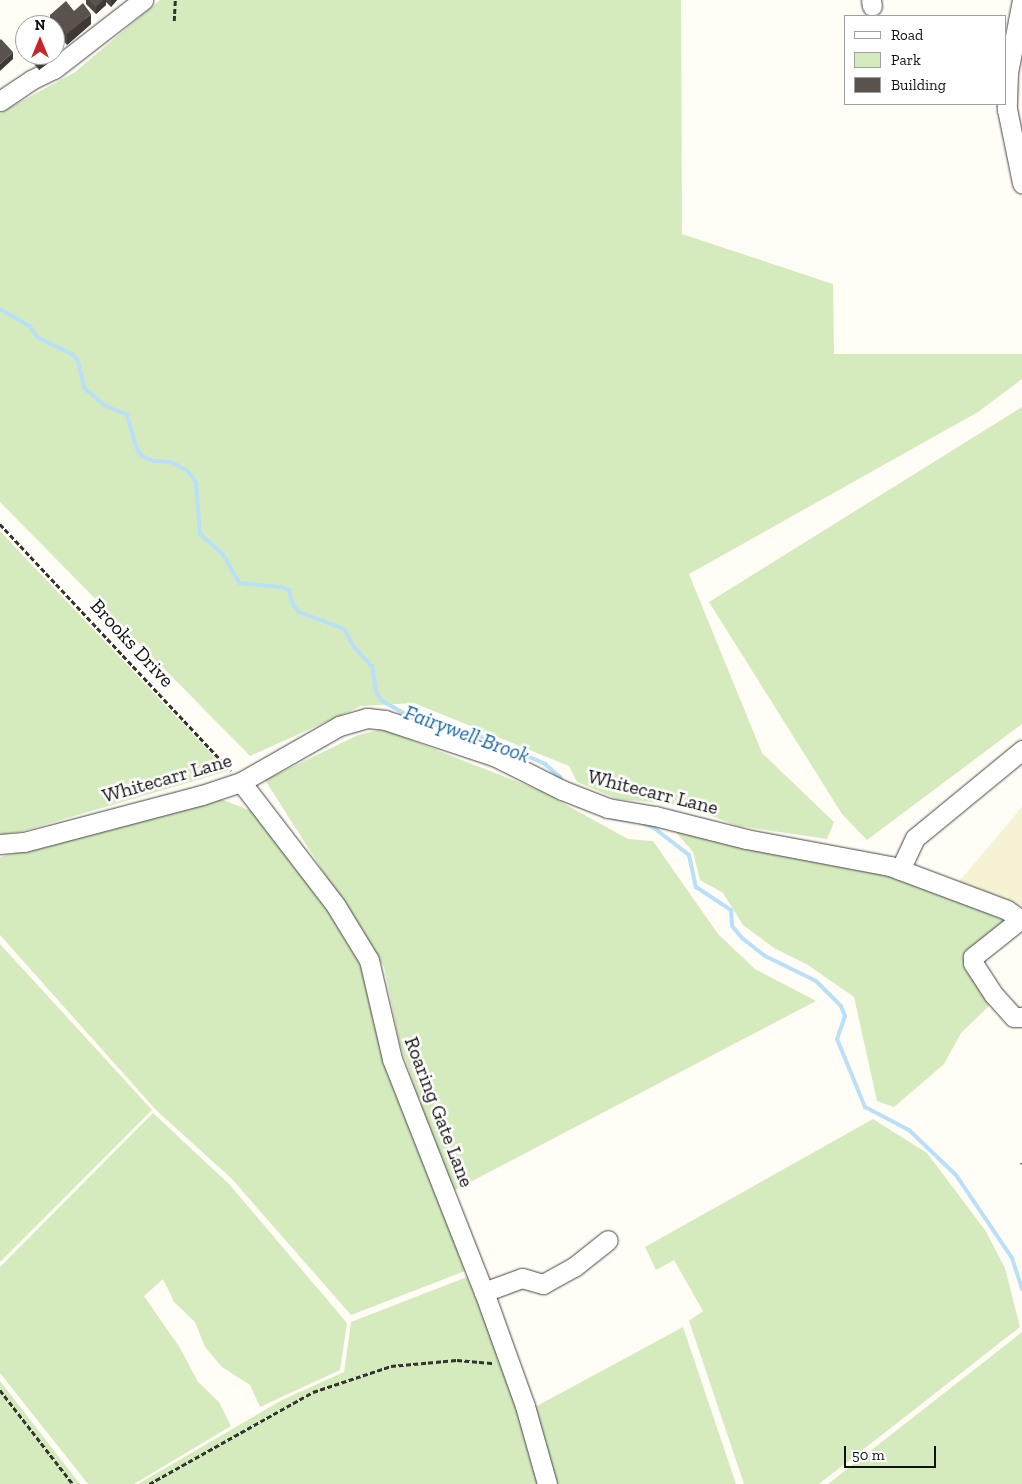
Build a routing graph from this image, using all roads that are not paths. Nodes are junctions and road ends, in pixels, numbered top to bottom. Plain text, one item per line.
1 (143, 0) edge
2 (1022, 0) edge
3 (0, 101) edge
4 (1022, 183) edge
5 (1022, 750) edge
6 (241, 782) junction
7 (0, 844) edge
8 (900, 870) junction
9 (1021, 918) edge
10 (1022, 1017) edge
11 (608, 1240) dead end
12 (484, 1292) junction
13 (547, 1484) edge

1 - 3 street
2 - 4 street
5 - 8 street
6 - 7 street, Whitecarr Lane
6 - 8 street, Whitecarr Lane
6 - 12 street, Roaring Gate Lane
8 - 9 street, Whitecarr Lane
9 - 10 street
11 - 12 street
12 - 13 street, Roaring Gate Lane

